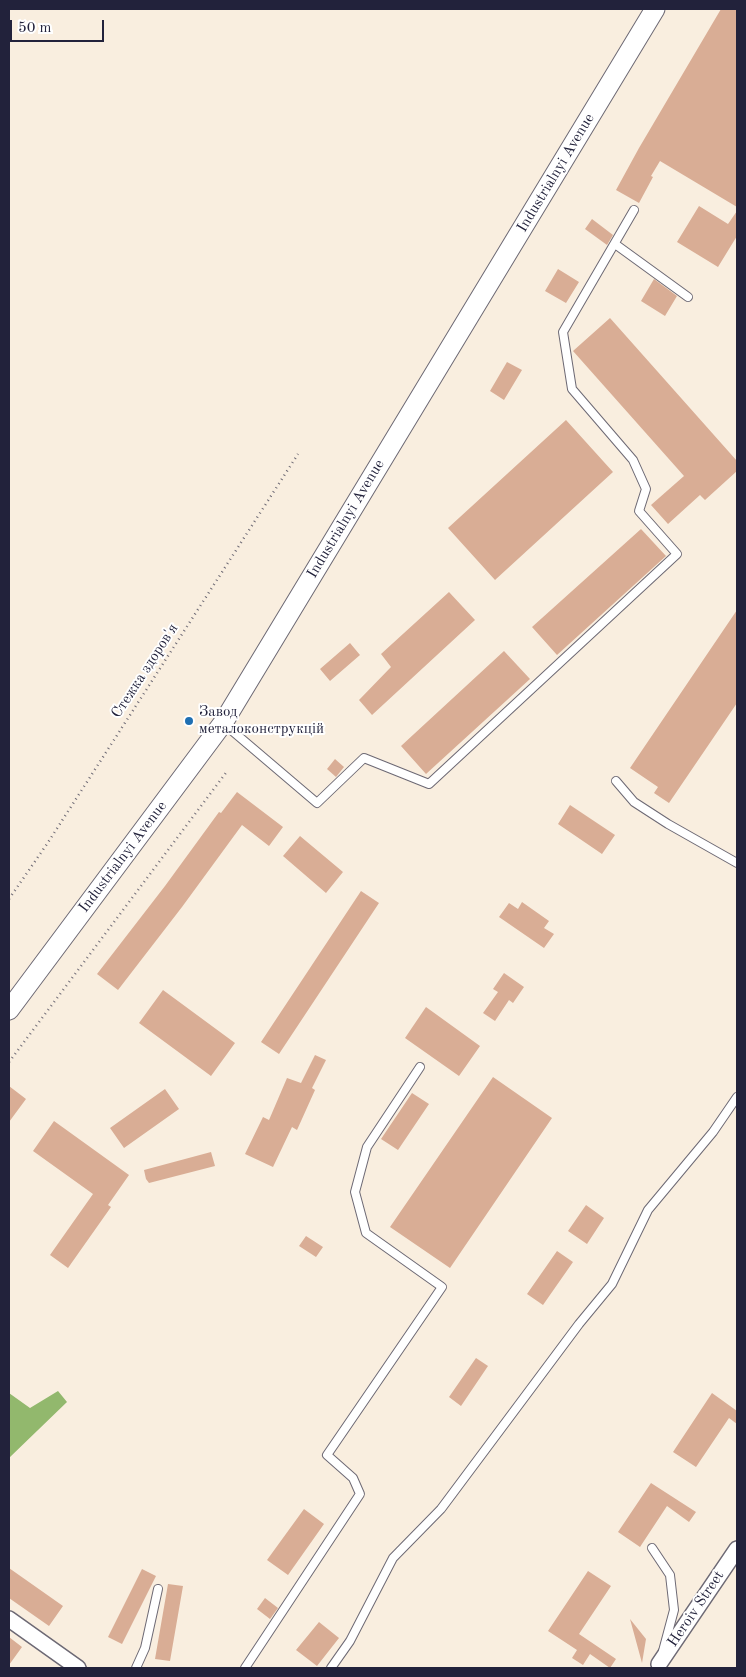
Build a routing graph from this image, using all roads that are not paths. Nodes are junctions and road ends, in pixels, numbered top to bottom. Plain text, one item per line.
1 (655, 9) edge
2 (634, 210) dead end
3 (615, 244) junction
4 (688, 297) dead end
5 (223, 723) junction
6 (616, 781) dead end
7 (737, 863) edge
8 (9, 1010) edge
9 (420, 1067) dead end
10 (737, 1097) edge
11 (652, 1548) dead end
12 (737, 1549) edge
13 (158, 1589) dead end
14 (9, 1619) edge
15 (657, 1666) edge
16 (78, 1668) edge
17 (136, 1668) edge
18 (245, 1668) edge
19 (331, 1668) edge

1 - 5 street, Industrialnyi Avenue
2 - 3 lane
3 - 4 lane
3 - 5 lane
5 - 8 street, Industrialnyi Avenue
6 - 7 lane
9 - 18 lane
10 - 19 lane
11 - 15 lane
12 - 15 street, Heroiv Street
13 - 17 lane
14 - 16 street

